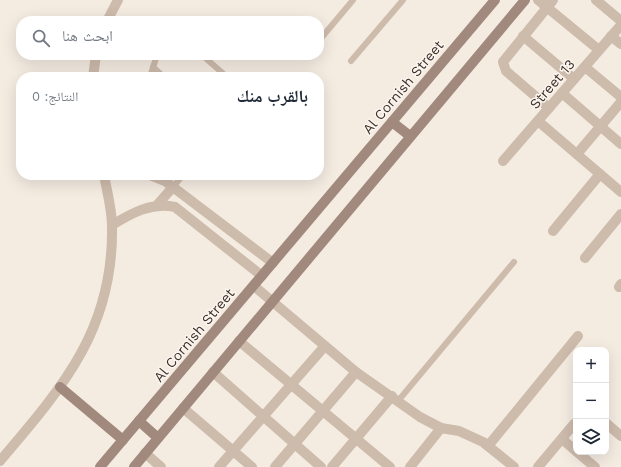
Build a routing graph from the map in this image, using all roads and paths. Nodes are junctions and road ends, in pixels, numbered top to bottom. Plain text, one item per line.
1 (118, 0) edge
2 (353, 0) edge
3 (403, 0) edge
4 (495, 0) edge
5 (525, 0) edge
6 (538, 0) edge
7 (596, 0) edge
8 (550, 4) edge
9 (110, 16) edge
10 (621, 21) edge
11 (621, 25) edge
12 (324, 35) edge
13 (523, 36) junction
14 (612, 36) junction
15 (621, 44) edge
16 (599, 50) junction
17 (95, 60) edge
18 (155, 60) edge
19 (208, 60) edge
20 (351, 61) dead end
21 (152, 67) junction
22 (585, 67) junction
23 (94, 72) edge
24 (151, 72) edge
25 (158, 72) edge
26 (221, 72) edge
27 (574, 79) junction
28 (562, 93) junction
29 (621, 97) edge
30 (621, 102) edge
31 (549, 108) junction
32 (538, 121) junction
33 (392, 122) junction
34 (600, 126) junction
35 (410, 136) junction
36 (621, 144) edge
37 (577, 154) junction
38 (503, 161) dead end
39 (600, 174) junction
40 (106, 180) edge
41 (162, 180) edge
42 (179, 180) edge
43 (173, 187) junction
44 (621, 192) edge
45 (158, 204) junction
46 (620, 218) edge
47 (112, 225) junction
48 (553, 231) dead end
49 (585, 258) dead end
50 (514, 262) dead end
51 (273, 263) junction
52 (262, 276) junction
53 (254, 286) junction
54 (272, 302) junction
55 (578, 336) dead end
56 (239, 341) junction
57 (324, 346) junction
58 (213, 372) junction
59 (356, 372) junction
60 (291, 384) junction
61 (60, 387) junction
62 (395, 398) junction
63 (183, 408) junction
64 (323, 411) junction
65 (263, 416) junction
66 (139, 421) junction
67 (573, 425) edge
68 (609, 426) edge
69 (440, 428) junction
70 (621, 436) edge
71 (158, 438) junction
72 (356, 439) junction
73 (562, 439) junction
74 (123, 440) junction
75 (295, 444) junction
76 (488, 446) junction
77 (573, 448) edge
78 (232, 450) junction
79 (145, 453) junction
80 (582, 455) edge
81 (0, 461) edge
82 (100, 467) edge
83 (134, 467) edge
84 (161, 467) edge
85 (218, 467) edge
86 (252, 467) edge
87 (275, 467) edge
88 (322, 467) edge
89 (332, 467) edge
90 (390, 467) edge
91 (410, 467) edge
92 (514, 467) edge
93 (538, 467) edge
94 (595, 467) edge

1 - 9 street
2 - 12 lane
3 - 20 lane
4 - 33 main road, Al Cornish Street
5 - 35 main road
6 - 8 street
7 - 10 street
8 - 13 street
8 - 16 street
11 - 14 street, Street 13
13 - 27 street
13 - 31 street
14 - 15 street
14 - 16 street, Street 13
16 - 22 street, Street 13
17 - 23 street
18 - 21 lane
19 - 26 lane
21 - 24 lane
21 - 25 lane
22 - 27 street, Street 13
22 - 29 street
27 - 28 street, Street 13
28 - 31 street, Street 13
28 - 34 street
30 - 34 street
31 - 32 street, Street 13
32 - 37 street
32 - 38 street, Street 13
33 - 35 main road
33 - 51 main road, Al Cornish Street
34 - 36 street
34 - 37 street
35 - 54 main road
37 - 39 street
39 - 44 street
39 - 48 street
40 - 47 street
41 - 43 street
42 - 43 lane
43 - 45 street
43 - 51 street
45 - 47 street
45 - 52 street
46 - 49 street
47 - 61 street
50 - 62 lane
51 - 52 main road, Al Cornish Street
52 - 53 main road, Al Cornish Street
53 - 54 street
53 - 66 main road, Al Cornish Street
54 - 56 main road
54 - 57 street
55 - 76 street
56 - 58 main road
56 - 60 street
57 - 59 street
57 - 60 street
58 - 63 main road
58 - 65 street
59 - 62 street
59 - 64 street
60 - 64 street
60 - 65 street
61 - 74 main road
61 - 81 street
62 - 69 street
62 - 72 street
63 - 71 main road
63 - 78 street
64 - 72 street
64 - 75 street
65 - 75 street
65 - 78 street
66 - 71 main road
66 - 74 main road, Al Cornish Street
67 - 73 street
68 - 70 street
69 - 76 street
69 - 91 street
71 - 79 main road
72 - 89 street
72 - 90 street
73 - 77 street
73 - 93 street
74 - 82 main road, Al Cornish Street
75 - 87 street
75 - 88 street
76 - 92 street
78 - 85 street
78 - 86 street
79 - 83 main road
79 - 84 street
80 - 94 street

